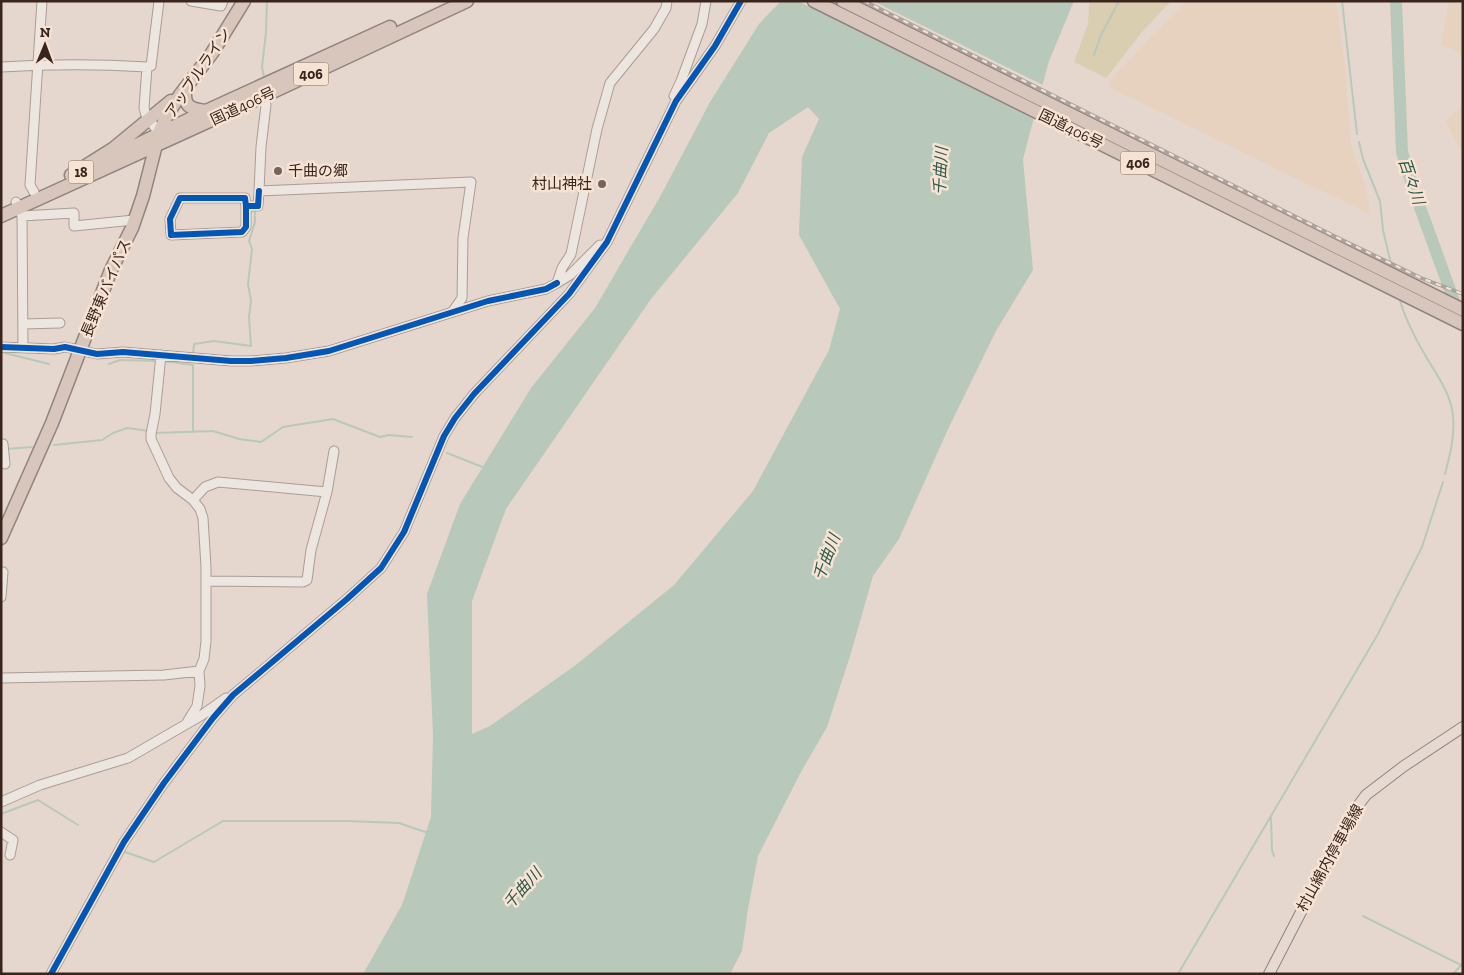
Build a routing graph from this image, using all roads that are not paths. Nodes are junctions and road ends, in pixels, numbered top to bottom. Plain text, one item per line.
1 (42, 1) edge
2 (159, 1) edge
3 (191, 1) edge
4 (223, 1) edge
5 (244, 1) edge
6 (446, 1) edge
7 (467, 1) edge
8 (668, 1) edge
9 (706, 1) edge
10 (741, 1) edge
11 (814, 1) edge
12 (843, 1) edge
13 (38, 65) junction
14 (1, 67) edge
15 (147, 67) junction
16 (262, 91) junction
17 (182, 92) junction
18 (676, 101) junction
19 (206, 111) junction
20 (150, 120) junction
21 (159, 133) junction
22 (155, 146) junction
23 (71, 175) junction
24 (259, 191) junction
25 (34, 192) junction
26 (246, 206) junction
27 (1, 208) edge
28 (19, 208) junction
29 (1, 216) edge
30 (134, 220) junction
31 (607, 242) junction
32 (557, 282) junction
33 (1463, 310) edge
34 (453, 311) junction
35 (60, 323) dead end
36 (23, 324) junction
37 (1463, 324) edge
38 (1, 347) edge
39 (23, 348) junction
40 (81, 350) junction
41 (161, 355) junction
42 (5, 446) edge
43 (334, 451) dead end
44 (5, 464) dead end
45 (327, 492) junction
46 (193, 500) junction
47 (1, 538) edge
48 (3, 572) dead end
49 (206, 581) junction
50 (1, 597) edge
51 (200, 671) junction
52 (1, 678) edge
53 (233, 695) junction
54 (186, 724) junction
55 (1463, 727) edge
56 (1, 802) edge
57 (1, 832) edge
58 (10, 855) dead end
59 (51, 974) edge
60 (1268, 974) edge

1 - 13 street
2 - 15 street
3 - 4 street
5 - 17 highway, アップルライン
6 - 16 highway, 国道406号 / 406
7 - 16 highway, 国道406号 / 406
8 - 32 street
9 - 18 street
10 - 18 street
11 - 37 highway, 国道406号 / 406
12 - 33 highway, 国道406号 / 406
13 - 14 street
13 - 15 street
13 - 25 street
15 - 20 street
16 - 19 highway, 国道406号 / 406
16 - 22 highway, 国道406号 / 406
16 - 24 street
17 - 19 highway
17 - 20 highway
17 - 21 highway, アップルライン
18 - 31 street
19 - 21 highway, 国道406号 / 406
20 - 21 street
20 - 23 highway
21 - 22 highway, アップルライン
21 - 23 highway, 18
22 - 28 highway, 18
22 - 30 highway, 長野東バイパス
23 - 25 highway, 18
24 - 26 street
24 - 34 street
25 - 28 highway, 18
26 - 26 street
27 - 28 highway, 18
28 - 29 highway, 18
28 - 30 street
28 - 36 street
30 - 40 highway, 長野東バイパス
31 - 32 street
31 - 53 street
32 - 34 street
34 - 41 street
35 - 36 street
36 - 39 street
38 - 39 street
39 - 40 street
40 - 41 street
40 - 47 highway, 長野東バイパス
41 - 46 street
42 - 44 street
43 - 45 street
45 - 46 street
45 - 49 street
46 - 49 street
48 - 50 street
49 - 51 street
51 - 52 street
51 - 54 street
53 - 54 street
53 - 59 street
54 - 56 street
55 - 60 main road, 村山綿内停車場線
57 - 58 street

